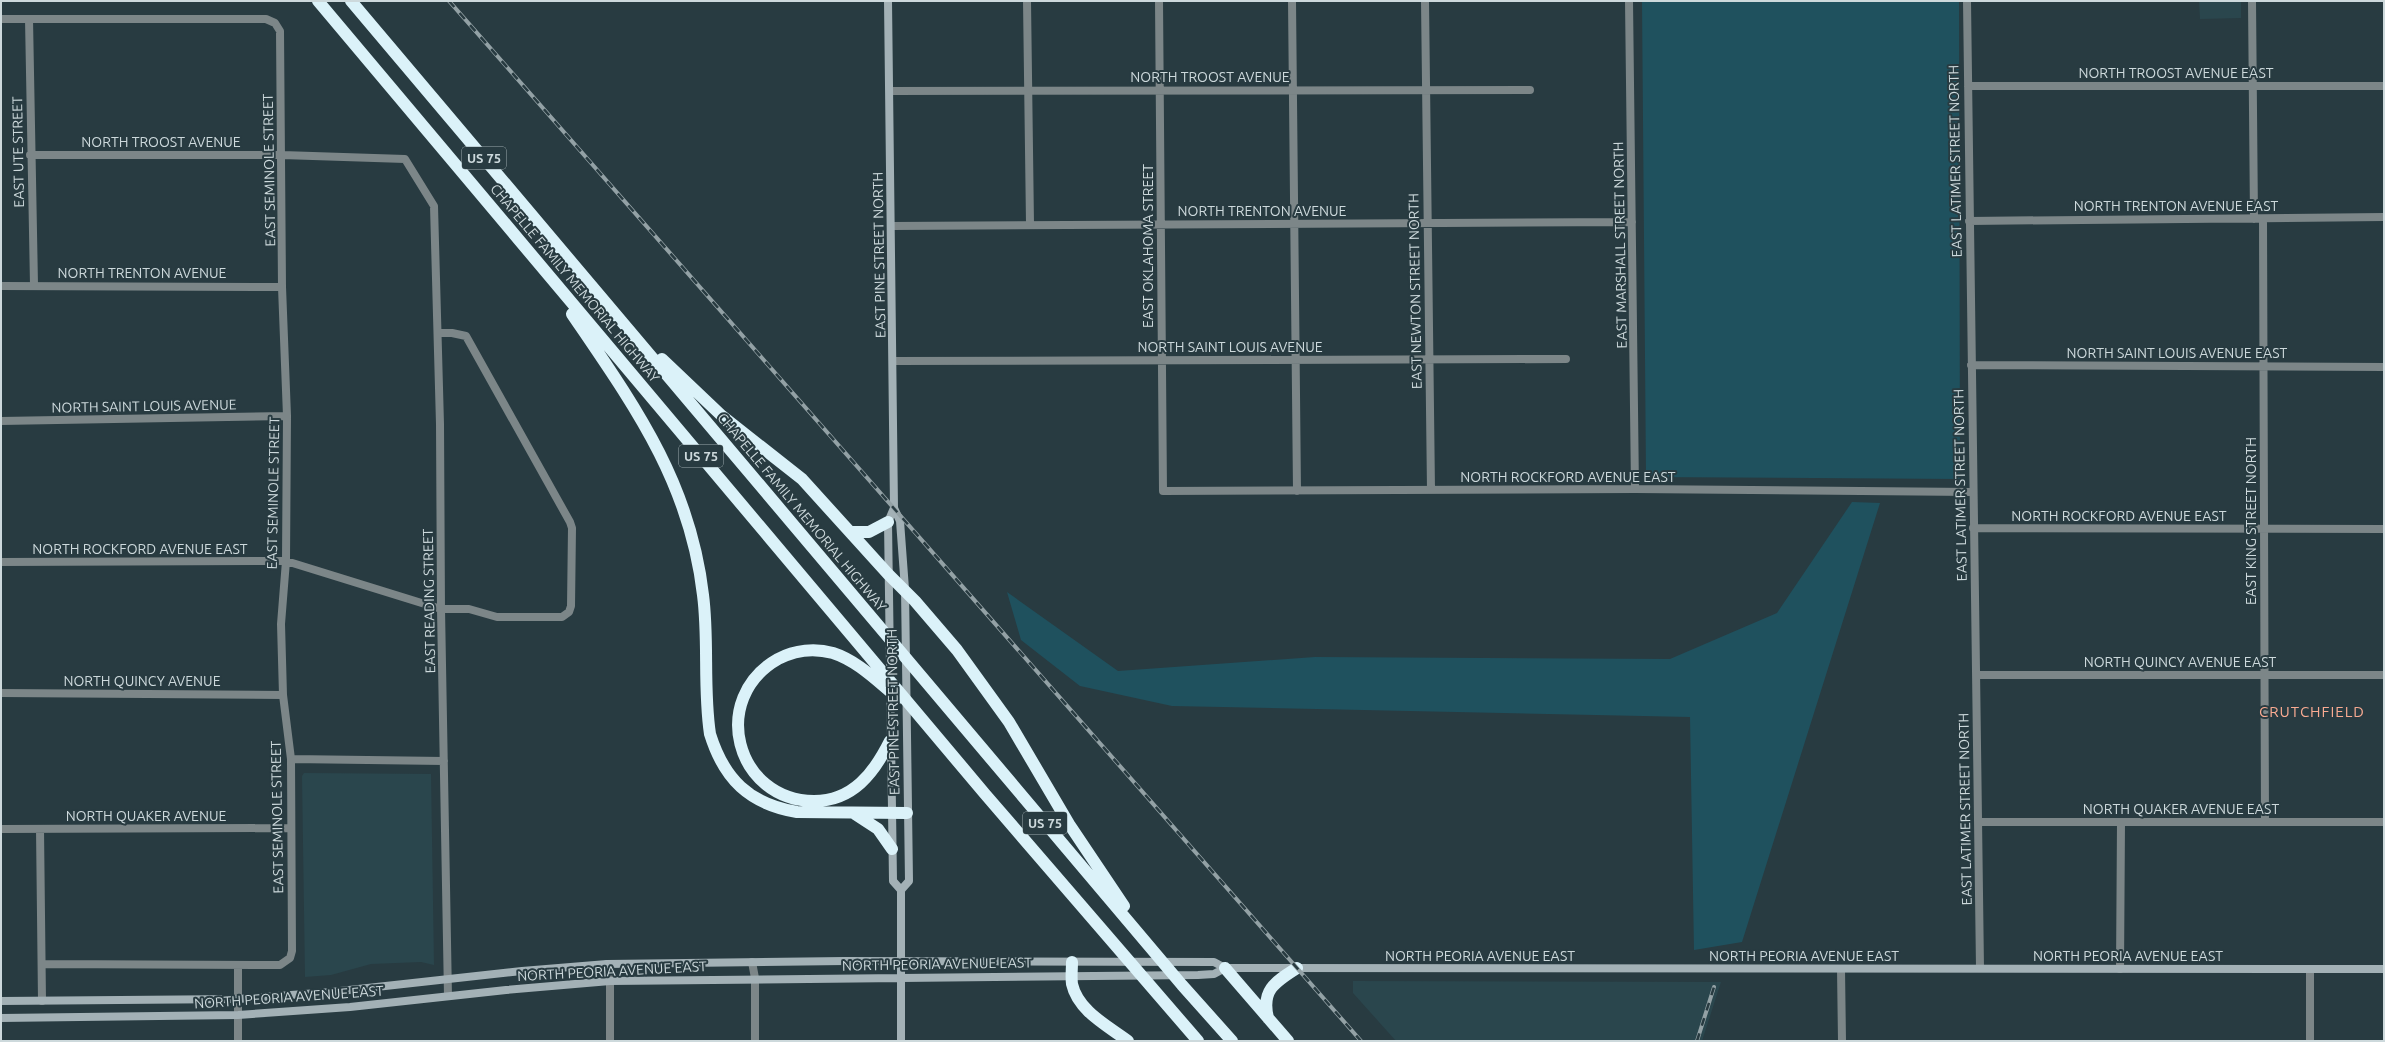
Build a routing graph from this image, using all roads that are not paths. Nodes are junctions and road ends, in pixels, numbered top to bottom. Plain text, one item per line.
1 (318, 1) edge
2 (351, 1) edge
3 (888, 1) edge
4 (1027, 1) edge
5 (1159, 1) edge
6 (1292, 1) edge
7 (1425, 1) edge
8 (1629, 1) edge
9 (1967, 1) edge
10 (2252, 1) edge
11 (1, 19) edge
12 (29, 19) junction
13 (2252, 85) junction
14 (1968, 86) junction
15 (2384, 86) edge
16 (1160, 90) junction
17 (1292, 90) junction
18 (1530, 90) dead end
19 (890, 91) junction
20 (1425, 91) junction
21 (1029, 92) junction
22 (30, 155) junction
23 (282, 155) junction
24 (434, 206) joint
25 (2384, 217) edge
26 (2259, 219) junction
27 (1969, 221) junction
28 (1632, 222) junction
29 (1162, 223) junction
30 (1030, 224) junction
31 (1294, 224) junction
32 (1427, 224) junction
33 (892, 226) junction
34 (537, 262) junction
35 (34, 285) junction
36 (1, 286) edge
37 (282, 287) junction
38 (616, 315) junction
39 (438, 333) junction
40 (1296, 359) junction
41 (1429, 359) junction
42 (1566, 359) dead end
43 (1161, 360) junction
44 (894, 361) junction
45 (1971, 365) junction
46 (2263, 367) junction
47 (2384, 367) edge
48 (287, 416) junction
49 (1, 421) edge
50 (1431, 490) junction
51 (1635, 490) junction
52 (1163, 491) joint
53 (1297, 491) junction
54 (1972, 492) junction
55 (894, 508) junction
56 (888, 522) junction
57 (1973, 528) junction
58 (2265, 529) junction
59 (2384, 529) edge
60 (851, 532) junction
61 (286, 561) junction
62 (1, 562) edge
63 (888, 574) junction
64 (904, 589) junction
65 (441, 609) junction
66 (1976, 675) junction
67 (2265, 675) junction
68 (2384, 675) edge
69 (1, 693) edge
70 (283, 695) junction
71 (919, 715) junction
72 (890, 741) junction
73 (291, 760) junction
74 (444, 761) junction
75 (854, 813) junction
76 (891, 813) junction
77 (907, 813) junction
78 (1978, 822) junction
79 (2121, 822) junction
80 (2265, 822) junction
81 (2384, 822) edge
82 (291, 828) junction
83 (1, 829) edge
84 (40, 829) junction
85 (892, 849) junction
86 (900, 890) junction
87 (1157, 955) junction
88 (902, 961) junction
89 (752, 962) junction
90 (1072, 962) junction
91 (42, 964) junction
92 (607, 964) junction
93 (238, 965) junction
94 (1225, 968) junction
95 (1297, 968) junction
96 (1980, 968) junction
97 (1841, 969) junction
98 (2120, 969) junction
99 (2310, 969) junction
100 (2384, 969) edge
101 (1072, 976) junction
102 (755, 978) junction
103 (902, 978) junction
104 (448, 980) junction
105 (610, 981) junction
106 (448, 996) junction
107 (238, 999) junction
108 (1, 1001) edge
109 (42, 1001) junction
110 (238, 1015) junction
111 (1, 1018) edge
112 (1268, 1018) junction
113 (238, 1041) edge
114 (610, 1041) edge
115 (755, 1041) edge
116 (901, 1041) edge
117 (1128, 1041) edge
118 (1198, 1041) edge
119 (1232, 1041) edge
120 (1288, 1041) edge
121 (1842, 1041) edge
122 (2310, 1041) edge

1 - 34 highway, CHAPELLE FAMILY MEMORIAL HIGHWAY / US 75
2 - 38 highway, CHAPELLE FAMILY MEMORIAL HIGHWAY / US 75
3 - 19 main road, EAST PINE STREET NORTH
4 - 21 street
5 - 16 street, EAST OKLAHOMA STREET
6 - 17 street
7 - 20 street, EAST NEWTON STREET NORTH
8 - 28 street, EAST MARSHALL STREET NORTH
9 - 14 street, EAST LATIMER STREET NORTH
10 - 13 street, EAST KING STREET NORTH
11 - 12 street
12 - 22 street, EAST UTE STREET
12 - 23 street, EAST SEMINOLE STREET
13 - 14 street, NORTH TROOST AVENUE EAST
13 - 15 street, NORTH TROOST AVENUE EAST
13 - 26 street, EAST KING STREET NORTH
14 - 27 street, EAST LATIMER STREET NORTH
16 - 17 street, NORTH TROOST AVENUE
16 - 21 street, NORTH TROOST AVENUE
16 - 29 street, EAST OKLAHOMA STREET
17 - 20 street, NORTH TROOST AVENUE
17 - 31 street
18 - 20 street, NORTH TROOST AVENUE
19 - 21 street, NORTH TROOST AVENUE
19 - 33 main road, EAST PINE STREET NORTH
20 - 32 street, EAST NEWTON STREET NORTH
21 - 30 street
22 - 23 street, NORTH TROOST AVENUE
22 - 35 street, EAST UTE STREET
23 - 24 street, NORTH TROOST AVENUE
23 - 37 street, EAST SEMINOLE STREET
24 - 39 street, EAST READING STREET
25 - 26 street, NORTH TRENTON AVENUE EAST
26 - 27 street, NORTH TRENTON AVENUE EAST
26 - 46 street, EAST KING STREET NORTH
27 - 45 street, EAST LATIMER STREET NORTH
28 - 32 street, NORTH TRENTON AVENUE
28 - 51 street, EAST MARSHALL STREET NORTH
29 - 30 street, NORTH TRENTON AVENUE
29 - 31 street, NORTH TRENTON AVENUE
29 - 43 street, EAST OKLAHOMA STREET
30 - 33 street, NORTH TRENTON AVENUE
31 - 32 street, NORTH TRENTON AVENUE
31 - 40 street
32 - 41 street, EAST NEWTON STREET NORTH
33 - 44 main road, EAST PINE STREET NORTH
34 - 71 highway, CHAPELLE FAMILY MEMORIAL HIGHWAY / US 75
34 - 75 highway
35 - 36 street, NORTH TRENTON AVENUE
35 - 37 street, NORTH TRENTON AVENUE
37 - 48 street, EAST SEMINOLE STREET
38 - 60 highway
38 - 87 highway, CHAPELLE FAMILY MEMORIAL HIGHWAY / US 75
39 - 65 street, EAST READING STREET
39 - 65 street, NORTH ROCKFORD AVENUE EAST
40 - 41 street, NORTH SAINT LOUIS AVENUE
40 - 43 street, NORTH SAINT LOUIS AVENUE
40 - 53 street
41 - 42 street, NORTH SAINT LOUIS AVENUE
41 - 50 street, EAST NEWTON STREET NORTH
43 - 44 street, NORTH SAINT LOUIS AVENUE
43 - 52 street, EAST OKLAHOMA STREET
44 - 55 main road, EAST PINE STREET NORTH
45 - 46 street, NORTH SAINT LOUIS AVENUE EAST
45 - 54 street, EAST LATIMER STREET NORTH
46 - 47 street, NORTH SAINT LOUIS AVENUE EAST
46 - 58 street, EAST KING STREET NORTH
48 - 49 street, NORTH SAINT LOUIS AVENUE
48 - 61 street, EAST SEMINOLE STREET
50 - 51 street, NORTH ROCKFORD AVENUE EAST
50 - 53 street, NORTH ROCKFORD AVENUE EAST
51 - 54 street, NORTH ROCKFORD AVENUE EAST
52 - 53 street, NORTH ROCKFORD AVENUE EAST
54 - 57 street, EAST LATIMER STREET NORTH
55 - 56 main road, EAST PINE STREET NORTH
55 - 64 main road, EAST PINE STREET NORTH
56 - 60 highway
56 - 63 main road, EAST PINE STREET NORTH
57 - 58 street, NORTH ROCKFORD AVENUE EAST
57 - 66 street, EAST LATIMER STREET NORTH
58 - 59 street, NORTH ROCKFORD AVENUE EAST
58 - 67 street, EAST KING STREET NORTH
60 - 63 highway
61 - 62 street, NORTH ROCKFORD AVENUE EAST
61 - 65 street, NORTH ROCKFORD AVENUE EAST
61 - 70 street, EAST SEMINOLE STREET
63 - 64 highway
63 - 72 main road, EAST PINE STREET NORTH
64 - 77 main road, EAST PINE STREET NORTH
64 - 87 highway
65 - 74 street, EAST READING STREET
66 - 67 street, NORTH QUINCY AVENUE EAST
66 - 78 street, EAST LATIMER STREET NORTH
67 - 68 street, NORTH QUINCY AVENUE EAST
67 - 80 street, EAST KING STREET NORTH
69 - 70 street, NORTH QUINCY AVENUE
70 - 73 street, EAST SEMINOLE STREET
71 - 72 highway
71 - 118 highway, CHAPELLE FAMILY MEMORIAL HIGHWAY / US 75
72 - 76 main road, EAST PINE STREET NORTH
73 - 74 street
73 - 82 street, EAST SEMINOLE STREET
74 - 104 street, EAST READING STREET
75 - 76 highway
75 - 85 highway
76 - 77 highway
76 - 85 main road, EAST PINE STREET NORTH
77 - 86 main road, EAST PINE STREET NORTH
78 - 79 street, NORTH QUAKER AVENUE EAST
78 - 96 street, EAST LATIMER STREET NORTH
79 - 80 street, NORTH QUAKER AVENUE EAST
79 - 98 street
80 - 81 street, NORTH QUAKER AVENUE EAST
82 - 84 street, NORTH QUAKER AVENUE
82 - 93 street, EAST SEMINOLE STREET
83 - 84 street, NORTH QUAKER AVENUE
84 - 91 street
85 - 86 main road, EAST PINE STREET NORTH
86 - 88 main road, EAST PINE STREET NORTH
87 - 119 highway, CHAPELLE FAMILY MEMORIAL HIGHWAY / US 75
88 - 89 main road, NORTH PEORIA AVENUE EAST
88 - 90 main road, NORTH PEORIA AVENUE EAST
88 - 103 main road, EAST PINE STREET NORTH
89 - 92 main road, NORTH PEORIA AVENUE EAST
89 - 102 street
90 - 94 main road, NORTH PEORIA AVENUE EAST
90 - 101 highway
91 - 93 street
91 - 109 street
92 - 104 main road, NORTH PEORIA AVENUE EAST
92 - 105 street
93 - 107 street
94 - 95 main road, NORTH PEORIA AVENUE EAST
94 - 101 main road, NORTH PEORIA AVENUE EAST
94 - 112 highway
95 - 97 main road, NORTH PEORIA AVENUE EAST
95 - 112 highway
96 - 97 main road, NORTH PEORIA AVENUE EAST
96 - 98 main road, NORTH PEORIA AVENUE EAST
97 - 121 street
98 - 99 main road, NORTH PEORIA AVENUE EAST
99 - 100 main road, NORTH PEORIA AVENUE EAST
99 - 122 street
101 - 103 main road, NORTH PEORIA AVENUE EAST
101 - 117 highway
102 - 103 main road, NORTH PEORIA AVENUE EAST
102 - 105 main road, NORTH PEORIA AVENUE EAST
102 - 115 street
103 - 116 main road, EAST PINE STREET NORTH
104 - 106 street, EAST READING STREET
104 - 107 main road, NORTH PEORIA AVENUE EAST
105 - 106 main road, NORTH PEORIA AVENUE EAST
105 - 114 street
106 - 110 main road, NORTH PEORIA AVENUE EAST
107 - 109 main road, NORTH PEORIA AVENUE EAST
107 - 110 street
108 - 109 main road, NORTH PEORIA AVENUE EAST
110 - 111 main road, NORTH PEORIA AVENUE EAST
110 - 113 street
112 - 120 highway

